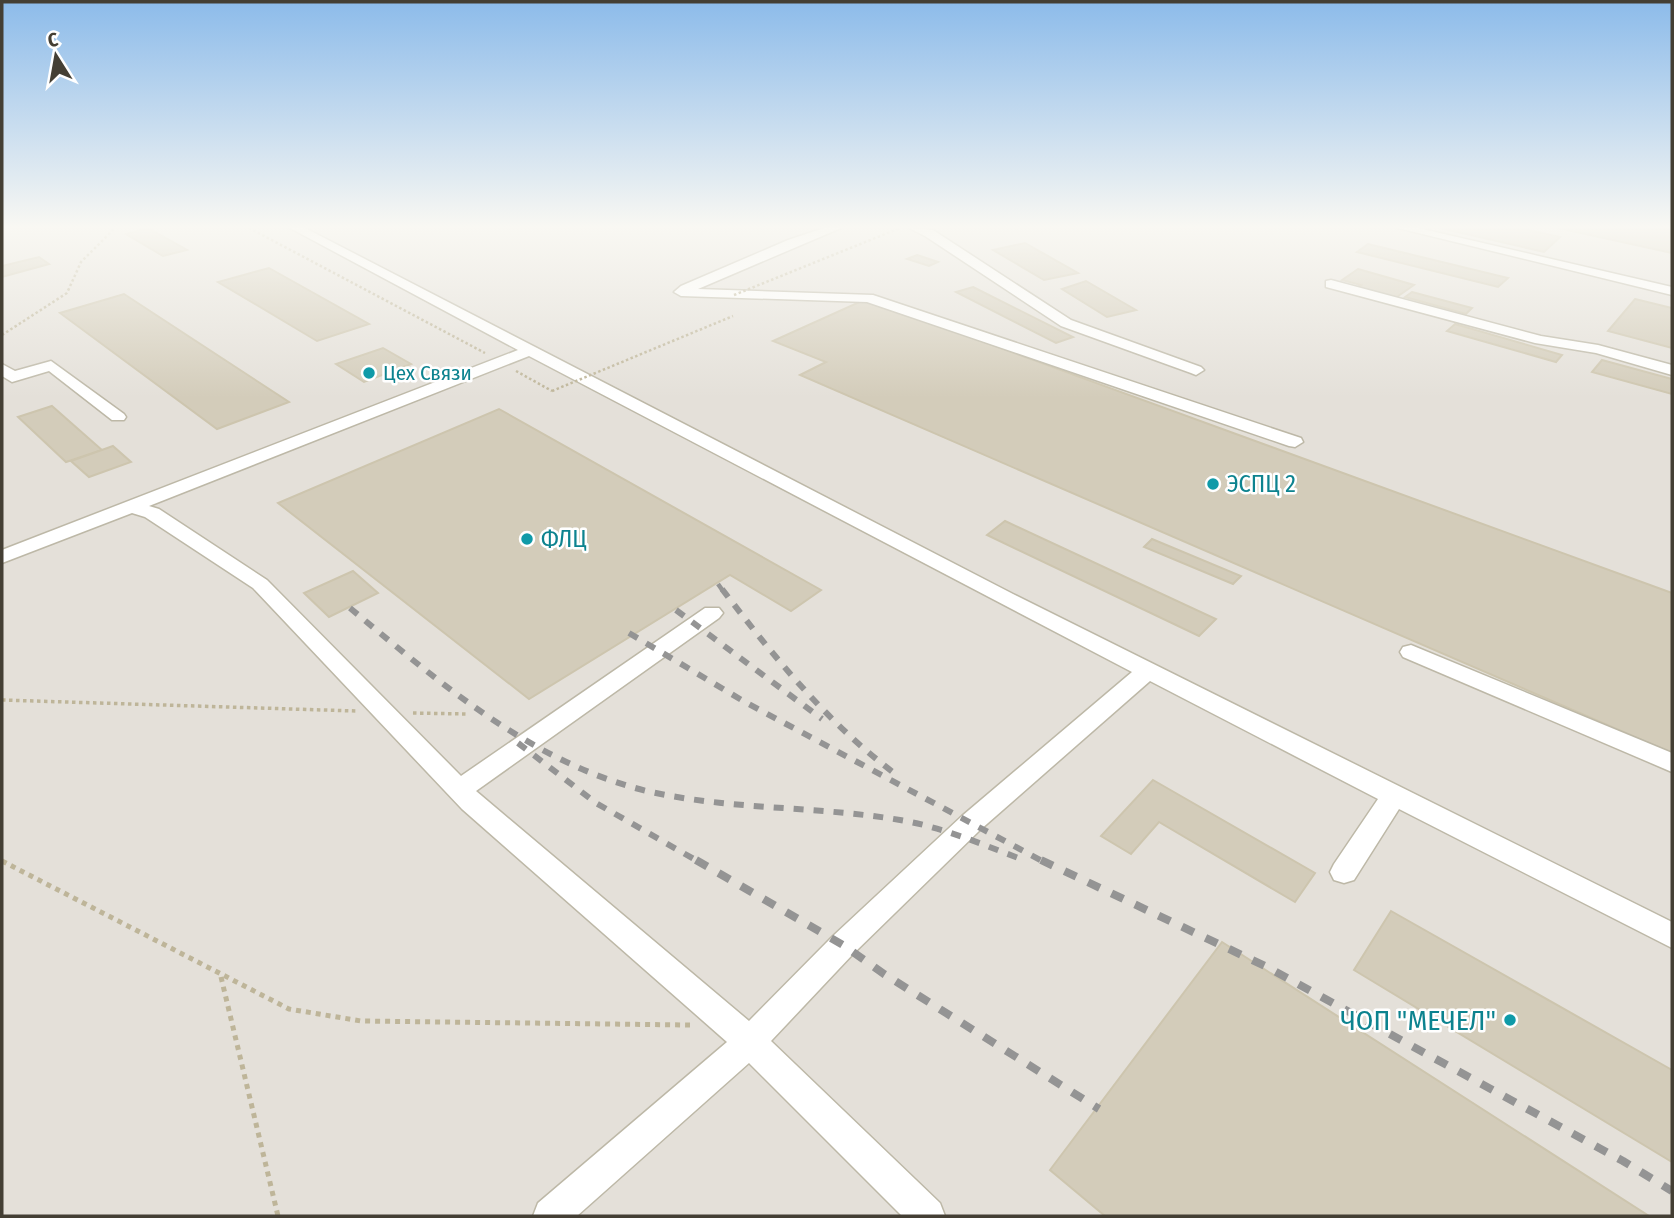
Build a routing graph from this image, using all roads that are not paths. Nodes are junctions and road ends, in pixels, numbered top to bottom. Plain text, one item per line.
1 (405, 285) edge
2 (697, 285) edge
3 (1008, 285) edge
4 (1334, 285) edge
5 (1646, 285) edge
6 (1672, 291) edge
7 (530, 350) junction
8 (2, 369) edge
9 (1196, 370) dead end
10 (1672, 370) edge
11 (118, 417) dead end
12 (1295, 442) dead end
13 (129, 506) junction
14 (2, 556) edge
15 (712, 613) dead end
16 (1411, 652) dead end
17 (1148, 671) junction
18 (1672, 762) edge
19 (460, 790) junction
20 (1395, 794) junction
21 (1344, 872) dead end
22 (1672, 936) edge
23 (740, 1033) junction
24 (551, 1216) edge
25 (928, 1216) edge

1 - 7 street
2 - 12 street
3 - 9 street
4 - 10 street
5 - 6 street
7 - 13 street
7 - 17 street
8 - 11 street
13 - 14 street
13 - 19 street
15 - 19 street
16 - 18 street
17 - 20 street
17 - 23 street
19 - 23 street
20 - 21 street
20 - 22 street
23 - 24 street
23 - 25 street

